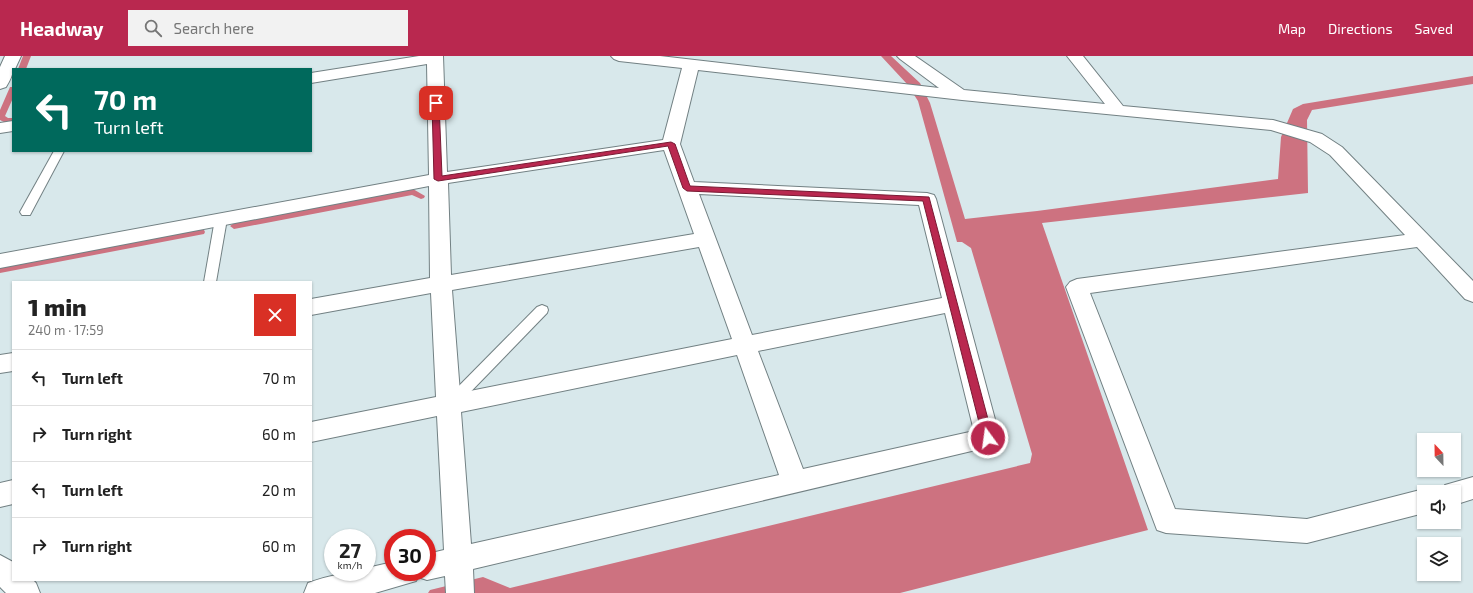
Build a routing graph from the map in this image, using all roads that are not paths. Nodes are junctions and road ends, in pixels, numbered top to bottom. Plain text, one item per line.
1 (13, 56) edge
2 (619, 56) edge
3 (905, 56) edge
4 (1075, 56) edge
5 (435, 57) edge
6 (691, 64) junction
7 (312, 78) edge
8 (0, 84) edge
9 (962, 96) junction
10 (1119, 111) junction
11 (12, 126) edge
12 (0, 128) edge
13 (671, 144) junction
14 (58, 152) edge
15 (438, 179) junction
16 (687, 188) junction
17 (26, 212) dead end
18 (221, 219) junction
19 (706, 240) junction
20 (1421, 240) junction
21 (0, 260) edge
22 (210, 281) edge
23 (441, 284) junction
24 (1472, 293) edge
25 (953, 304) junction
26 (312, 307) edge
27 (542, 310) dead end
28 (745, 345) junction
29 (12, 362) edge
30 (0, 364) edge
31 (449, 405) junction
32 (312, 432) edge
33 (795, 482) junction
34 (1473, 488) edge
35 (1461, 491) edge
36 (12, 492) edge
37 (0, 495) edge
38 (1417, 503) edge
39 (459, 559) junction
40 (436, 565) edge
41 (0, 568) edge
42 (384, 577) edge
43 (12, 580) edge
44 (14, 581) edge
45 (26, 593) edge
46 (318, 593) edge
47 (460, 593) edge

1 - 8 street
2 - 6 street
3 - 9 street
4 - 10 street
5 - 7 street
5 - 15 street
6 - 9 street
6 - 13 street
9 - 10 street
10 - 20 street
11 - 12 street
13 - 15 street
13 - 16 street
14 - 17 lane
15 - 18 street
15 - 23 street
16 - 19 street
16 - 25 street
18 - 21 street
18 - 22 lane
19 - 23 street
19 - 28 street
20 - 24 street
20 - 38 street
23 - 26 street
23 - 31 street
25 - 28 street
25 - 33 street
27 - 31 lane
28 - 31 street
28 - 33 street
29 - 30 street
31 - 32 street
31 - 39 street
33 - 39 street
34 - 35 street
36 - 37 street
39 - 40 street
39 - 47 street
41 - 43 street
42 - 46 street
44 - 45 street

